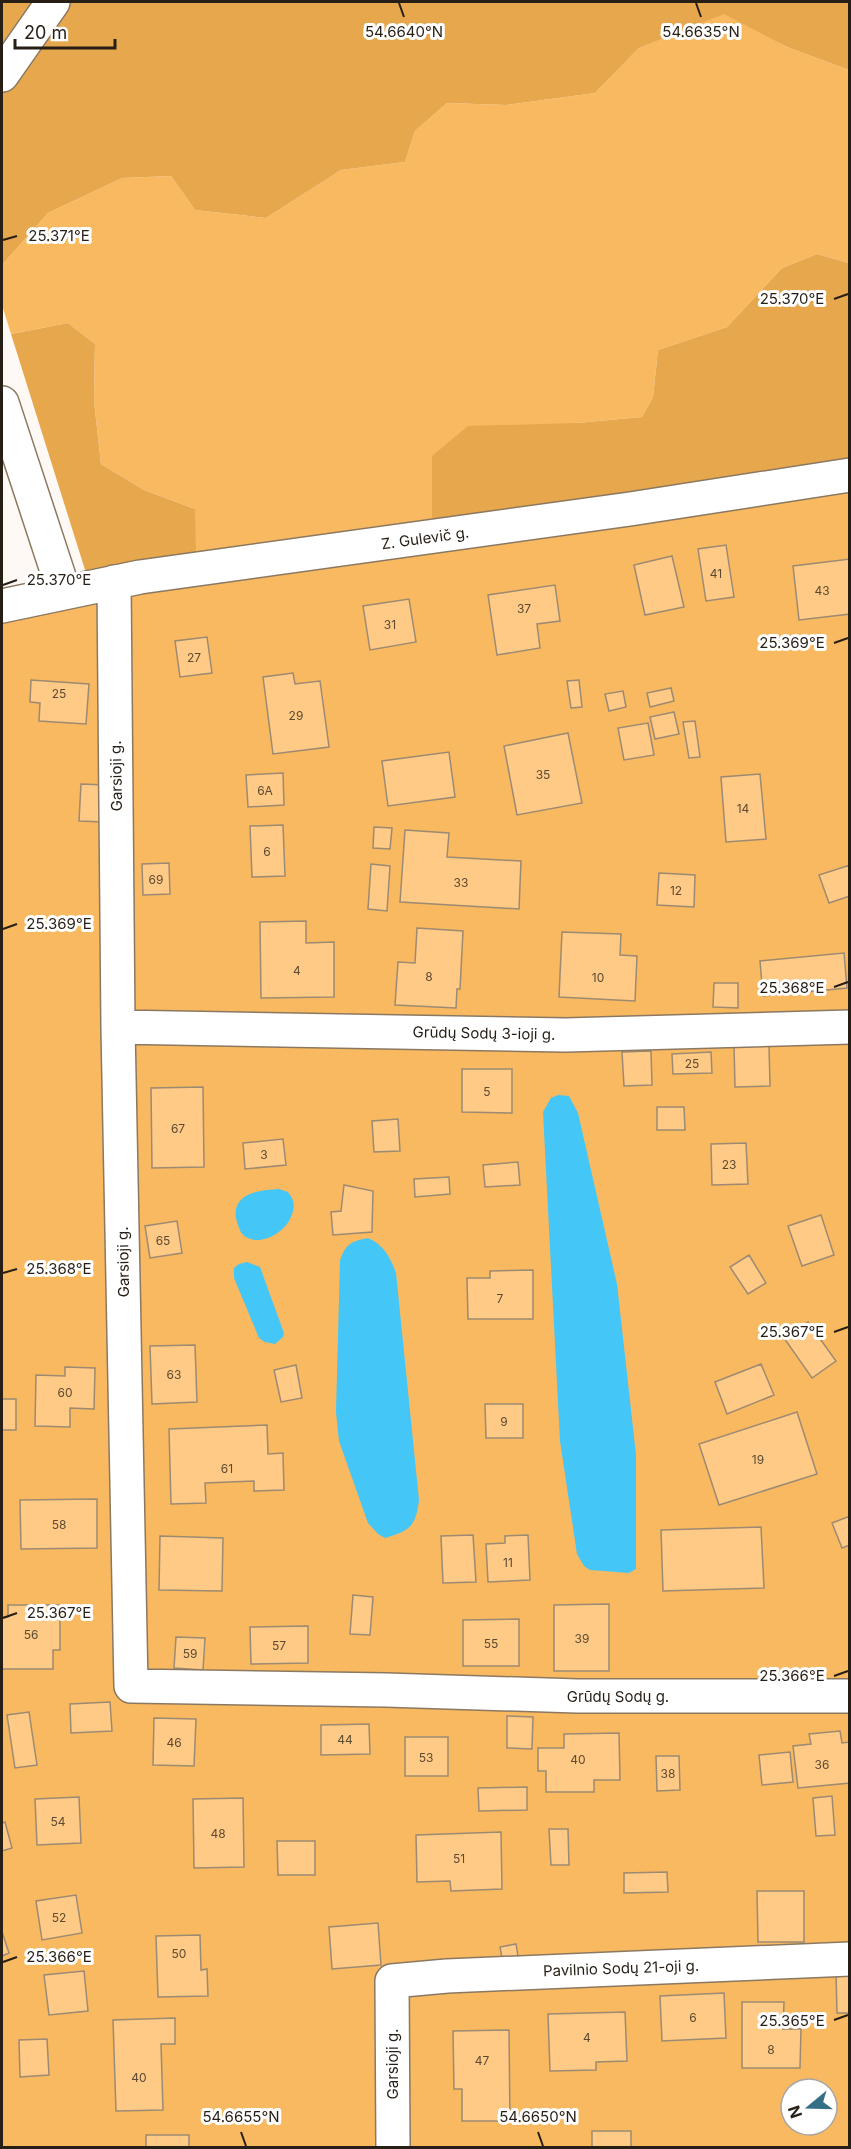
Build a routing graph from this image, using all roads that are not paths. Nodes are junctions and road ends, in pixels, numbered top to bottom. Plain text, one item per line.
1 (52, 2) edge
2 (2, 75) edge
3 (2, 403) edge
4 (849, 475) edge
5 (114, 582) junction
6 (64, 592) junction
7 (2, 606) edge
8 (849, 1027) edge
9 (118, 1028) junction
10 (386, 1690) joint
11 (849, 1696) edge
12 (849, 1959) edge
13 (392, 1981) joint
14 (393, 2148) edge

1 - 2 street
3 - 6 street
4 - 5 street, Z. Gulevič g.
5 - 6 street, Z. Gulevič g.
5 - 9 street, Garsioji g.
6 - 7 street, Z. Gulevič g.
8 - 9 street, Grūdų Sodų 3-ioji g.
9 - 10 street, Garsioji g.
10 - 11 street, Grūdų Sodų g.
12 - 13 street, Pavilnio Sodų 21-oji g.
13 - 14 street, Garsioji g.

